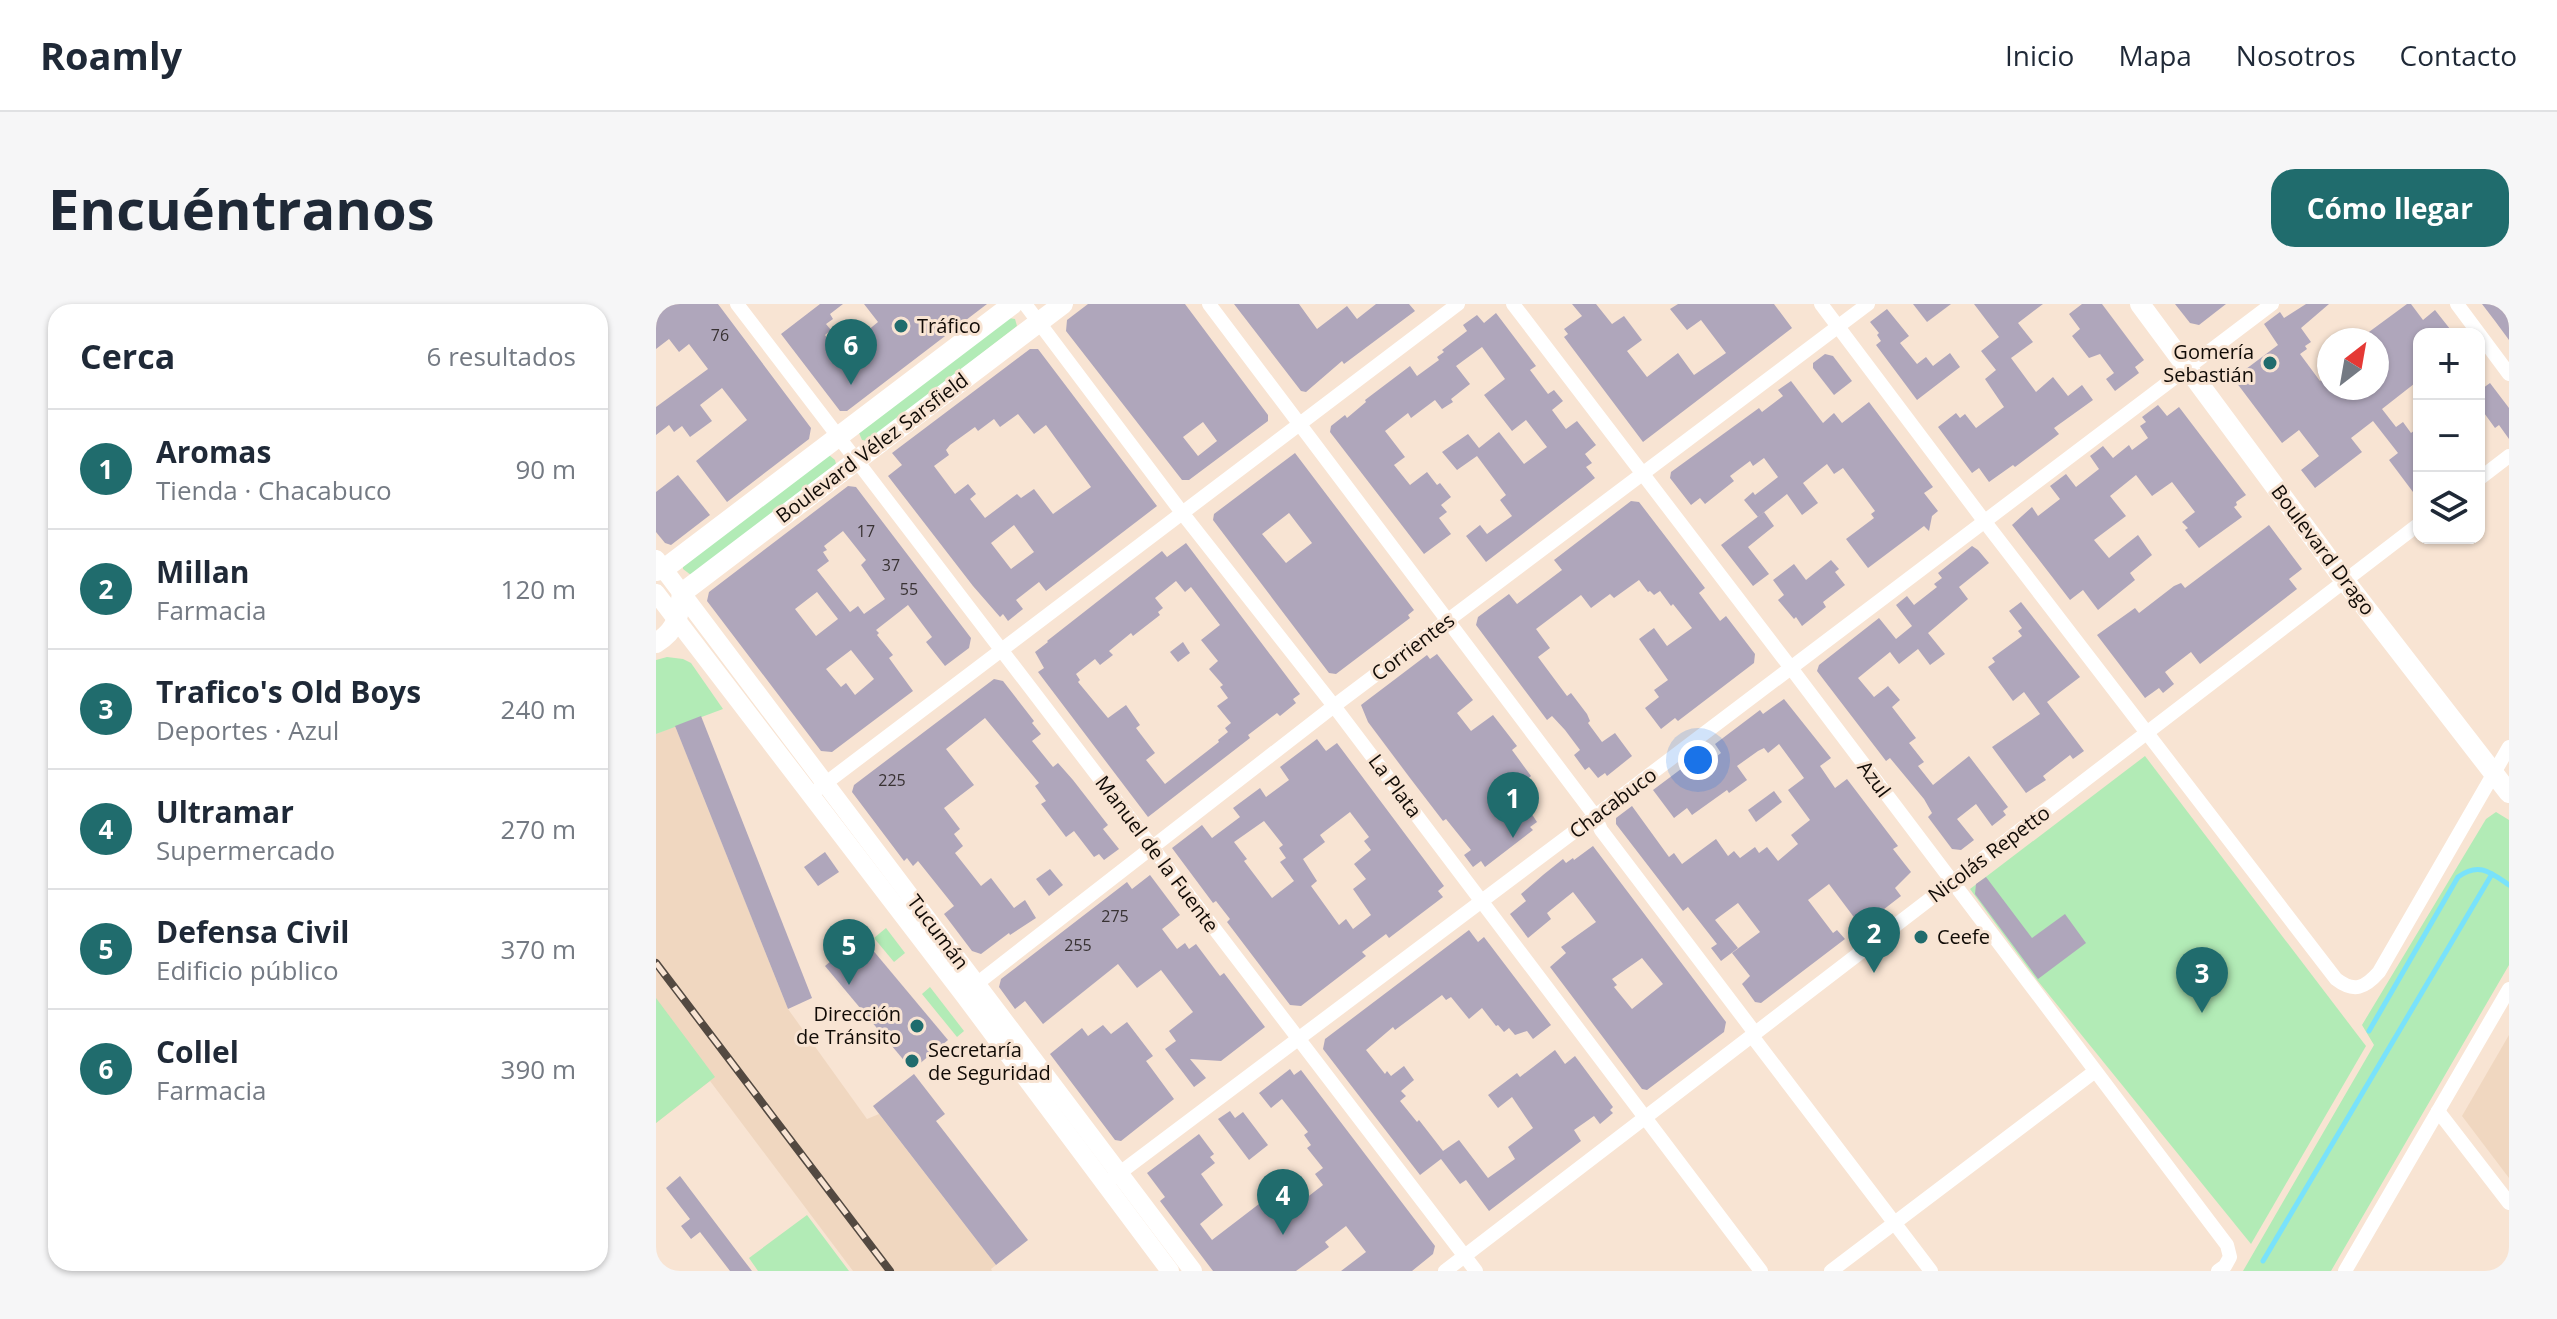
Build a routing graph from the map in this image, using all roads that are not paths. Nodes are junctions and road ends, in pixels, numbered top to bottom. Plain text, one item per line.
1 (737, 304) edge
2 (1013, 304) edge
3 (1025, 304) edge
4 (1063, 304) edge
5 (1209, 304) edge
6 (1458, 304) edge
7 (1513, 304) edge
8 (1821, 304) edge
9 (1868, 304) edge
10 (2140, 304) edge
11 (2272, 304) edge
12 (2457, 304) edge
13 (1039, 322) junction
14 (1838, 326) junction
15 (2188, 369) junction
16 (2509, 374) edge
17 (1300, 425) junction
18 (839, 436) junction
19 (2509, 456) edge
20 (856, 460) junction
21 (1643, 473) junction
22 (2485, 474) edge
23 (1183, 514) junction
24 (1985, 522) junction
25 (2413, 529) edge
26 (659, 566) edge
27 (2345, 581) junction
28 (656, 593) edge
29 (682, 593) junction
30 (1450, 620) junction
31 (678, 621) junction
32 (656, 643) edge
33 (1001, 650) junction
34 (1791, 668) junction
35 (1334, 706) junction
36 (2147, 732) junction
37 (2509, 747) edge
38 (2493, 774) junction
39 (826, 783) junction
40 (2509, 793) edge
41 (811, 795) junction
42 (1595, 816) junction
43 (1153, 848) junction
44 (1952, 882) junction
45 (1481, 901) junction
46 (970, 989) junction
47 (2509, 989) edge
48 (1753, 1034) junction
49 (1298, 1040) junction
50 (2094, 1072) junction
51 (2438, 1111) junction
52 (1644, 1119) junction
53 (1112, 1178) junction
54 (2509, 1203) edge
55 (1894, 1223) junction
56 (1464, 1256) junction
57 (1170, 1271) edge
58 (1193, 1271) edge
59 (1445, 1271) edge
60 (1476, 1271) edge
61 (1761, 1271) edge
62 (1831, 1271) edge
63 (1931, 1271) edge
64 (2218, 1271) edge
65 (2345, 1271) edge

1 - 18 street, Manuel de la Fuente
2 - 18 main road, Boulevard Vélez Sarsfield
3 - 13 street, La Plata
4 - 13 main road, Boulevard Vélez Sarsfield
5 - 17 street
6 - 17 street
7 - 21 street, Azul
8 - 14 street
9 - 14 street, Corrientes
10 - 15 main road, Boulevard Drago
11 - 15 street, Chacabuco
12 - 16 street
13 - 20 main road, Boulevard Vélez Sarsfield
13 - 23 street, La Plata
14 - 21 street, Corrientes
14 - 24 street
15 - 24 street, Chacabuco
15 - 27 main road, Boulevard Drago
17 - 23 street
17 - 30 street
18 - 20 street, Manuel de la Fuente
18 - 26 main road, Boulevard Vélez Sarsfield
19 - 22 street
20 - 29 main road, Boulevard Vélez Sarsfield
20 - 33 street, Manuel de la Fuente
21 - 30 street, Corrientes
21 - 34 street, Azul
23 - 33 street
23 - 35 street, La Plata
24 - 34 street, Chacabuco
24 - 36 street
25 - 27 street, Nicolás Repetto
26 - 29 street, Tucumán
27 - 36 street, Nicolás Repetto
27 - 38 main road, Boulevard Drago
28 - 31 street, Tucumán
29 - 31 main road
29 - 39 street, Tucumán
30 - 35 street, Corrientes
30 - 42 street
31 - 32 main road
31 - 41 street, Tucumán
33 - 39 street
33 - 43 street, Manuel de la Fuente
34 - 42 street, Chacabuco
34 - 44 street, Azul
35 - 43 street, Corrientes
35 - 45 street, La Plata
36 - 38 street
36 - 44 street, Nicolás Repetto
37 - 38 street
38 - 40 main road, Boulevard Drago
39 - 41 street
39 - 46 street, Tucumán
41 - 46 street, Tucumán
42 - 45 street, Chacabuco
42 - 48 street
43 - 46 street, Corrientes
43 - 49 street, Manuel de la Fuente
44 - 48 street, Nicolás Repetto
44 - 50 street, Azul
45 - 49 street, Chacabuco
45 - 52 street, La Plata
46 - 53 street, Tucumán
47 - 51 street
48 - 52 street, Nicolás Repetto
48 - 55 street
49 - 53 street, Chacabuco
49 - 56 street, Manuel de la Fuente
50 - 55 street
50 - 64 street, Azul
51 - 54 street
51 - 65 street
52 - 56 street, Nicolás Repetto
52 - 61 street, La Plata
53 - 57 street, Tucumán
53 - 58 street, Tucumán
55 - 62 street
55 - 63 street
56 - 59 street, Nicolás Repetto
56 - 60 street, Manuel de la Fuente

